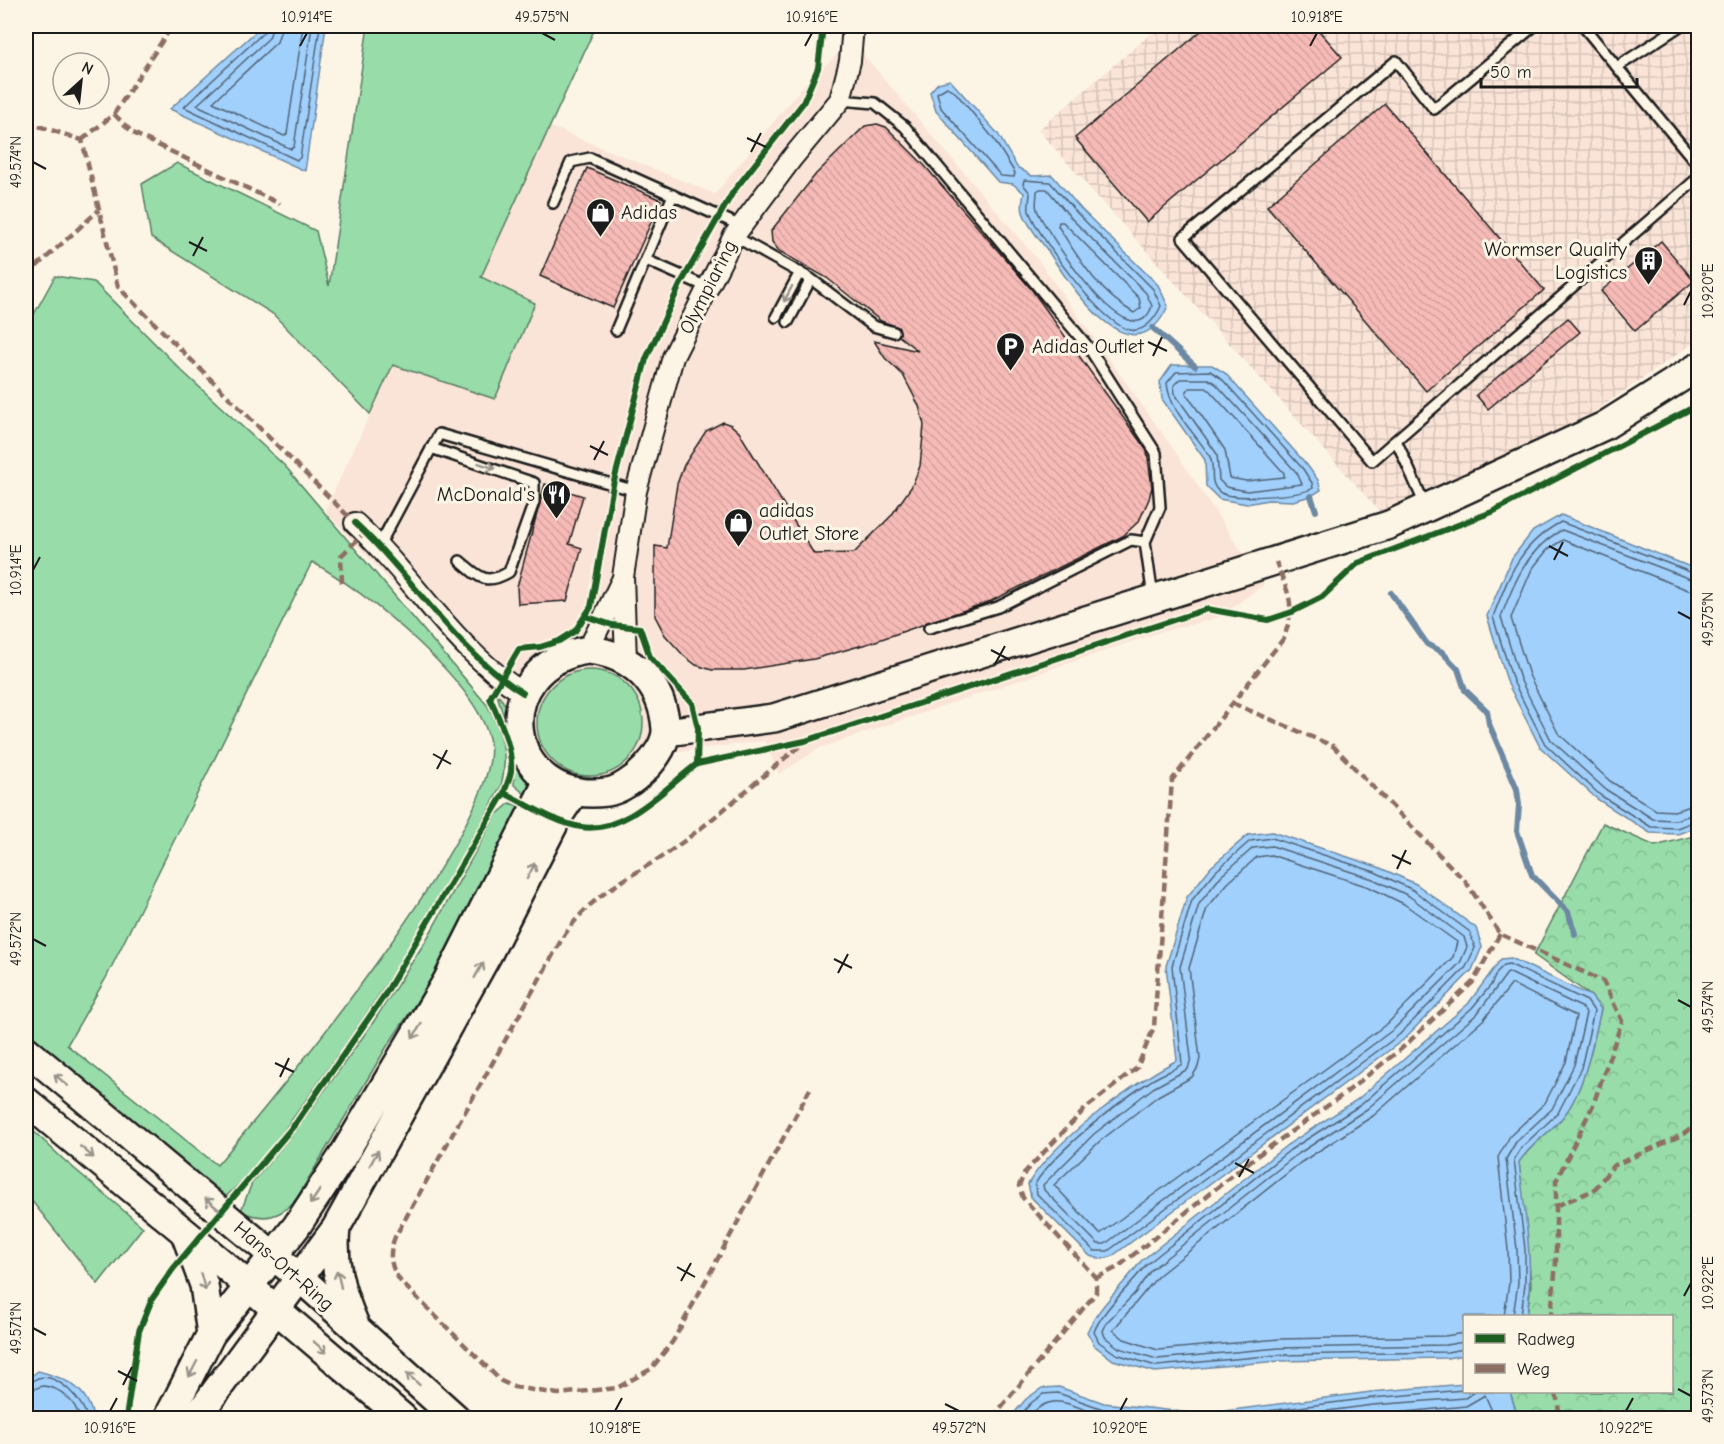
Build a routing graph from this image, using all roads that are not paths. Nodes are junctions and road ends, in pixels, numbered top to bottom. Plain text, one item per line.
1 (853, 26) edge
2 (1534, 26) edge
3 (1583, 26) edge
4 (1680, 26) edge
5 (1617, 67) junction
6 (840, 100) junction
7 (1698, 165) edge
8 (1698, 178) edge
9 (673, 195) junction
10 (553, 203) dead end
11 (737, 231) junction
12 (646, 260) junction
13 (800, 272) junction
14 (811, 279) junction
15 (707, 288) junction
16 (776, 317) dead end
17 (788, 322) dead end
18 (616, 330) dead end
19 (894, 332) dead end
20 (1698, 367) edge
21 (1396, 440) junction
22 (431, 448) junction
23 (636, 491) junction
24 (1427, 508) junction
25 (355, 523) dead end
26 (1145, 542) junction
27 (379, 546) junction
28 (460, 561) dead end
29 (623, 577) junction
30 (1153, 599) junction
31 (929, 628) dead end
32 (588, 650) junction
33 (626, 660) junction
34 (523, 693) junction
35 (666, 732) junction
36 (548, 781) junction
37 (574, 793) junction
38 (26, 1050) edge
39 (26, 1101) edge
40 (336, 1228) junction
41 (184, 1233) junction
42 (272, 1256) junction
43 (298, 1278) junction
44 (249, 1286) junction
45 (275, 1309) junction
46 (356, 1328) junction
47 (211, 1334) junction
48 (168, 1419) edge
49 (196, 1419) edge
50 (403, 1419) edge
51 (456, 1419) edge

1 - 6 street, Olympiaring
2 - 21 lane
3 - 5 lane
4 - 5 lane
5 - 7 lane
6 - 11 street, Olympiaring
6 - 26 lane
8 - 21 lane
9 - 10 lane
9 - 11 lane
9 - 12 lane
11 - 13 lane
11 - 15 street, Olympiaring
12 - 15 lane
12 - 18 lane
13 - 14 lane
13 -> 16 lane
14 - 17 lane
14 - 19 lane
15 - 23 street, Olympiaring
20 - 24 street
21 - 24 lane
22 - 23 lane
22 - 27 lane
22 -> 28 lane
23 - 29 street, Olympiaring
24 - 30 street
25 - 27 street
26 - 30 lane
26 - 31 lane
27 - 34 street
29 - 32 street, Olympiaring
29 - 33 street, Olympiaring
30 - 35 street
32 - 33 street
32 - 34 street
33 - 35 street
34 - 36 street
35 - 37 street
36 - 37 street
36 -> 42 street
40 -> 37 street
42 -> 38 street, Hans-Ort-Ring
39 -> 41 street, Hans-Ort-Ring
40 - 43 street
46 -> 40 street
41 - 44 street, Hans-Ort-Ring
41 -> 47 street
42 - 43 street, Hans-Ort-Ring
42 - 44 street
43 - 45 street
43 - 46 street, Hans-Ort-Ring
44 - 45 street, Hans-Ort-Ring
44 - 47 street
45 - 49 street
45 -> 50 street, Hans-Ort-Ring
51 -> 46 street, Hans-Ort-Ring
47 -> 48 street

